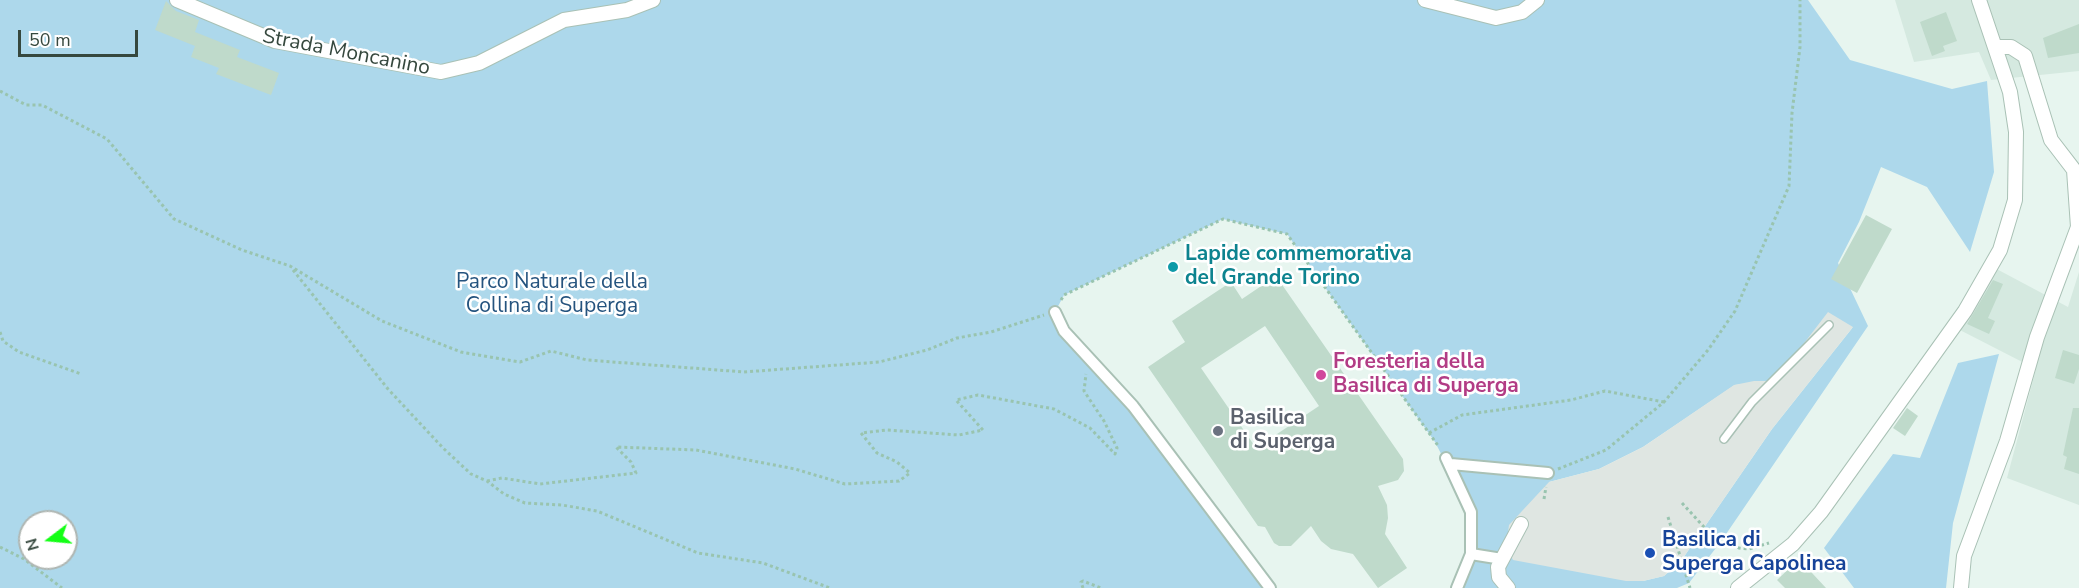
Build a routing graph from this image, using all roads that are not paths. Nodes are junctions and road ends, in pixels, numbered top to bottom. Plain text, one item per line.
1 (177, 0) edge
2 (653, 0) edge
3 (1425, 0) edge
4 (1537, 0) edge
5 (1979, 0) edge
6 (1996, 47) junction
7 (2077, 174) edge
8 (1054, 312) road end
9 (1829, 326) dead end
10 (1724, 439) dead end
11 (1548, 473) road end
12 (1521, 524) dead end
13 (1471, 555) junction
14 (1502, 559) junction
15 (1505, 587) edge
16 (1270, 588) edge
17 (1457, 588) edge
18 (1738, 588) edge
19 (1961, 588) edge

1 - 2 street, Strada Moncanino
3 - 4 street
5 - 6 street
6 - 7 street
6 - 18 street
7 - 19 street
8 - 16 street
9 - 10 lane
11 - 13 street
12 - 14 street
13 - 14 street
13 - 17 street
14 - 15 street

